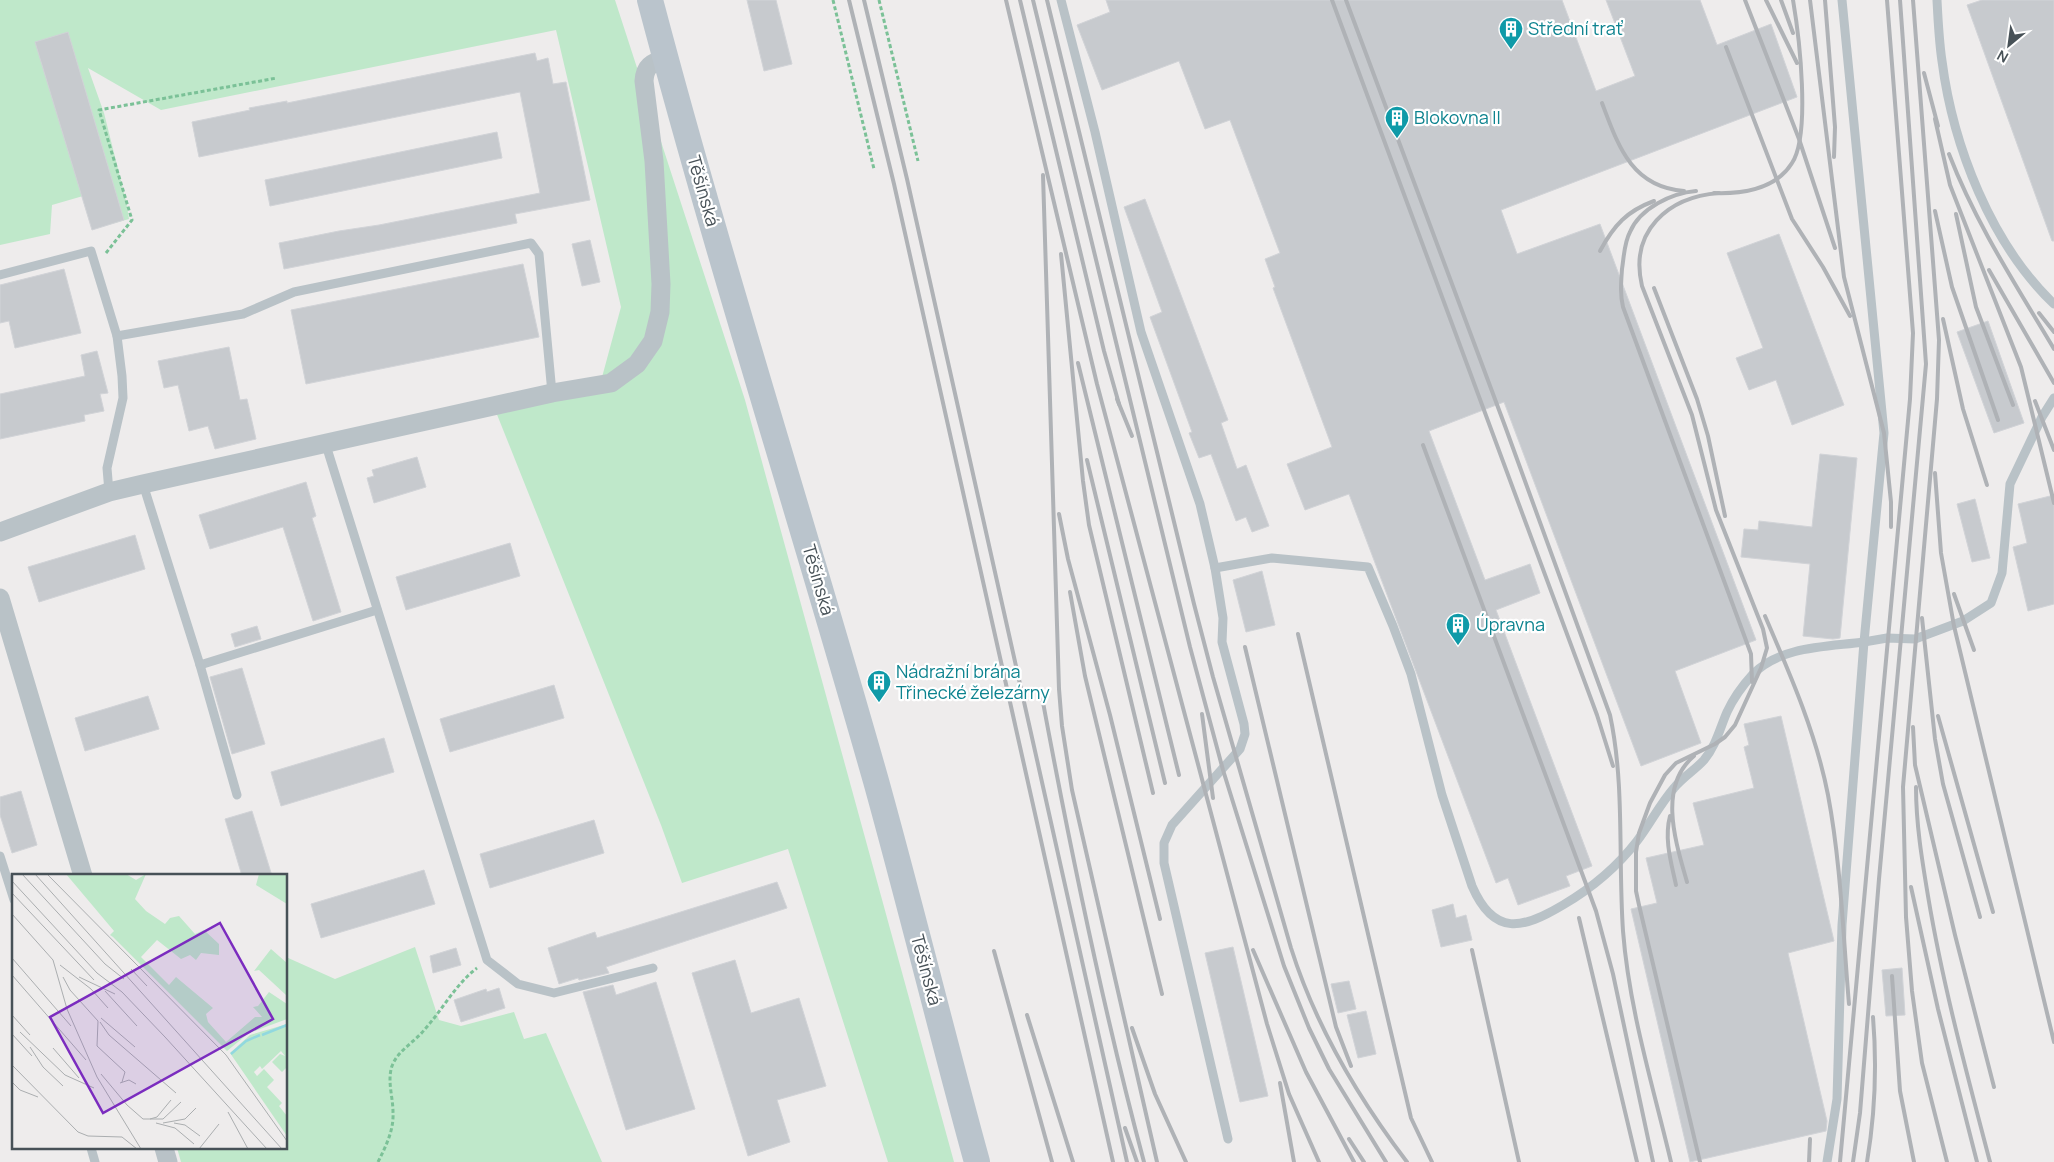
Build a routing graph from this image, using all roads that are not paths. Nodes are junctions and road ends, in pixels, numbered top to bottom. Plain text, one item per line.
1 (650, 0) edge
2 (1061, 0) edge
3 (1842, 0) edge
4 (1936, 0) edge
5 (665, 59) junction
6 (0, 275) edge
7 (2054, 304) edge
8 (117, 336) junction
9 (552, 393) junction
10 (2054, 398) edge
11 (325, 442) junction
12 (143, 484) junction
13 (109, 492) junction
14 (0, 532) edge
15 (1215, 568) junction
16 (0, 598) edge
17 (376, 610) junction
18 (1864, 642) junction
19 (200, 665) junction
20 (237, 795) dead end
21 (0, 856) edge
22 (82, 874) edge
23 (12, 894) edge
24 (653, 968) dead end
25 (1228, 1139) dead end
26 (977, 1162) edge
27 (1828, 1162) edge

1 - 5 main road, Těšínská
2 - 15 lane
3 - 18 lane
4 - 7 lane
5 - 9 street
5 - 26 main road, Těšínská
6 - 8 lane
8 - 9 lane
8 - 13 lane
9 - 11 street
10 - 18 lane
11 - 12 street
11 - 17 lane
12 - 13 street
12 - 19 lane
13 - 14 street
15 - 18 lane
15 - 25 lane
16 - 22 street
17 - 19 lane
17 - 24 lane
18 - 27 lane
19 - 20 lane
21 - 23 lane

